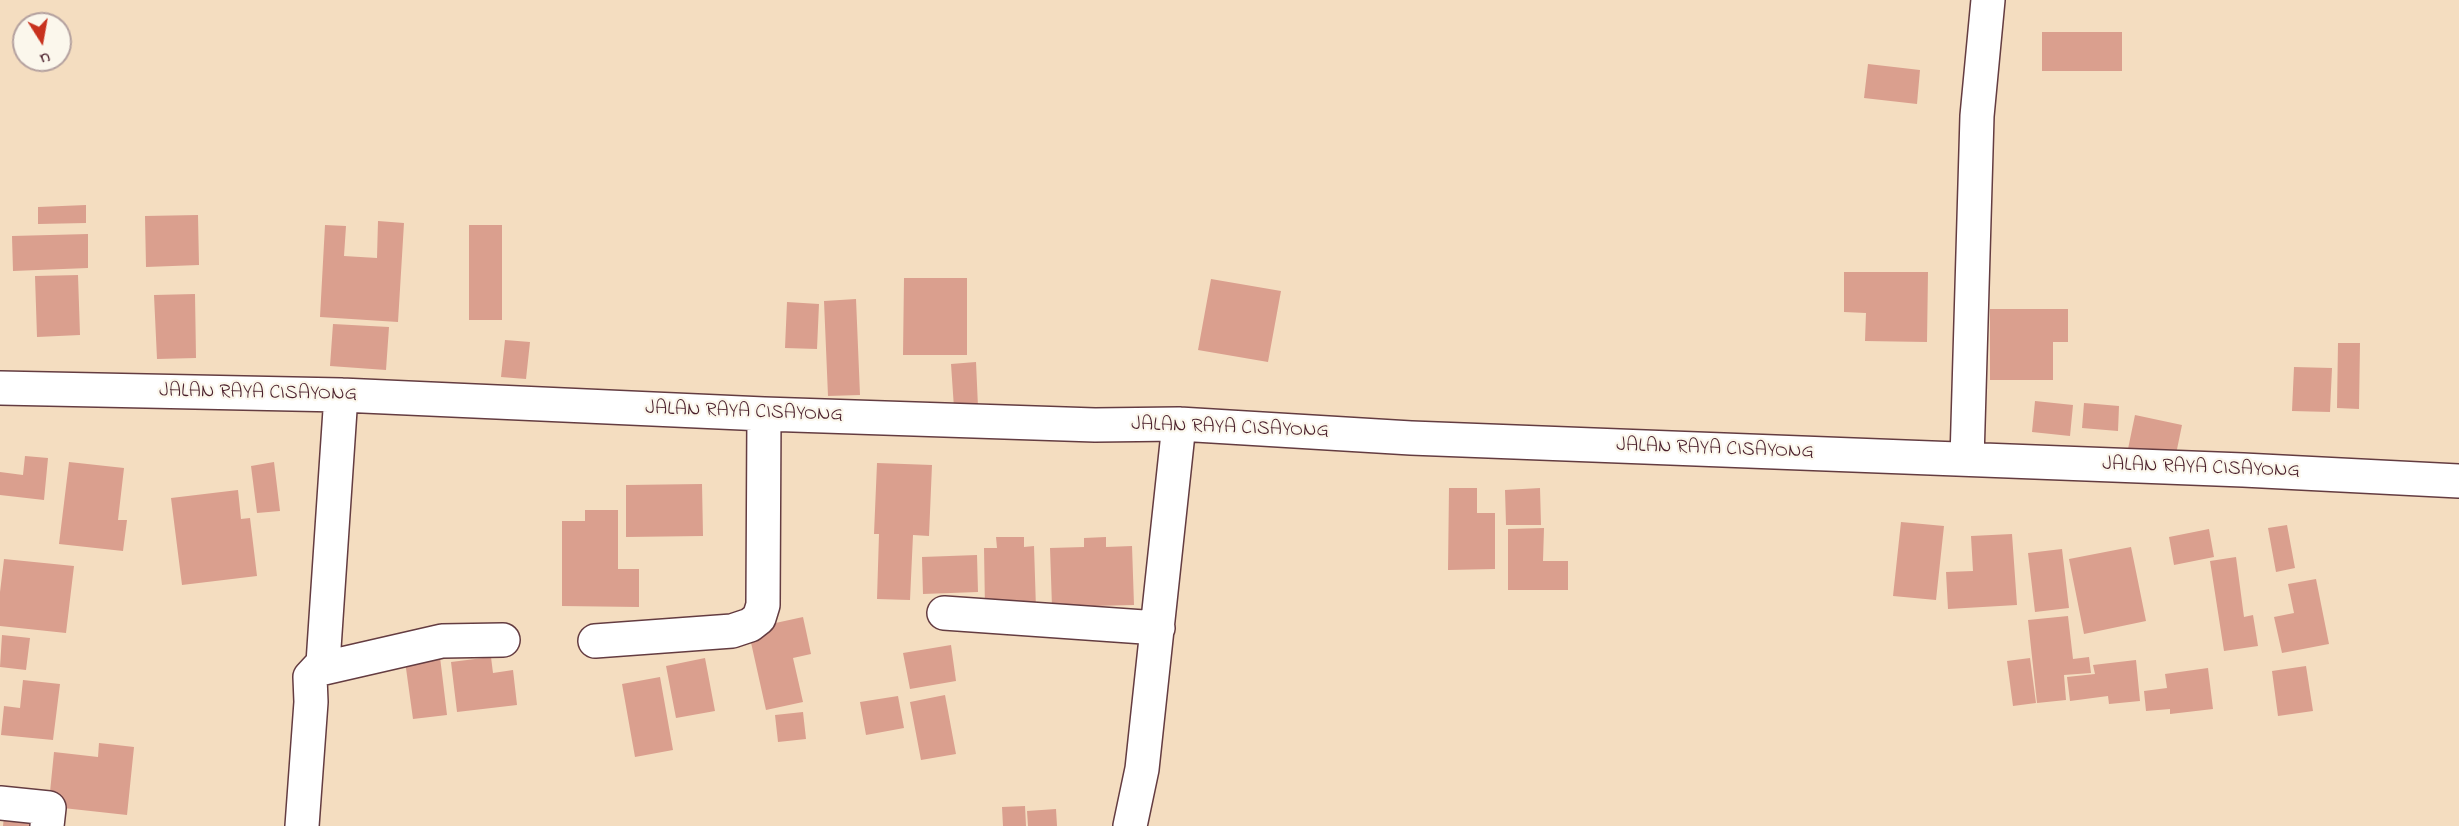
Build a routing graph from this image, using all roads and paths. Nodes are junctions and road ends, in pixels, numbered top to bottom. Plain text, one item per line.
1 (1988, 0) edge
2 (0, 388) edge
3 (340, 394) junction
4 (764, 414) junction
5 (1179, 424) junction
6 (1967, 459) junction
7 (2459, 481) edge
8 (944, 613) dead end
9 (1158, 628) junction
10 (503, 640) dead end
11 (595, 641) dead end
12 (320, 669) junction
13 (0, 803) edge
14 (47, 826) edge
15 (302, 826) edge
16 (1130, 826) edge

1 - 6 street
2 - 3 street, JALAN RAYA CISAYONG
3 - 4 street, JALAN RAYA CISAYONG
3 - 12 street
4 - 5 street, JALAN RAYA CISAYONG
4 - 11 street
5 - 6 street, JALAN RAYA CISAYONG
5 - 9 street
6 - 7 street, JALAN RAYA CISAYONG
8 - 9 street
9 - 16 street
10 - 12 street
12 - 15 street
13 - 14 street

